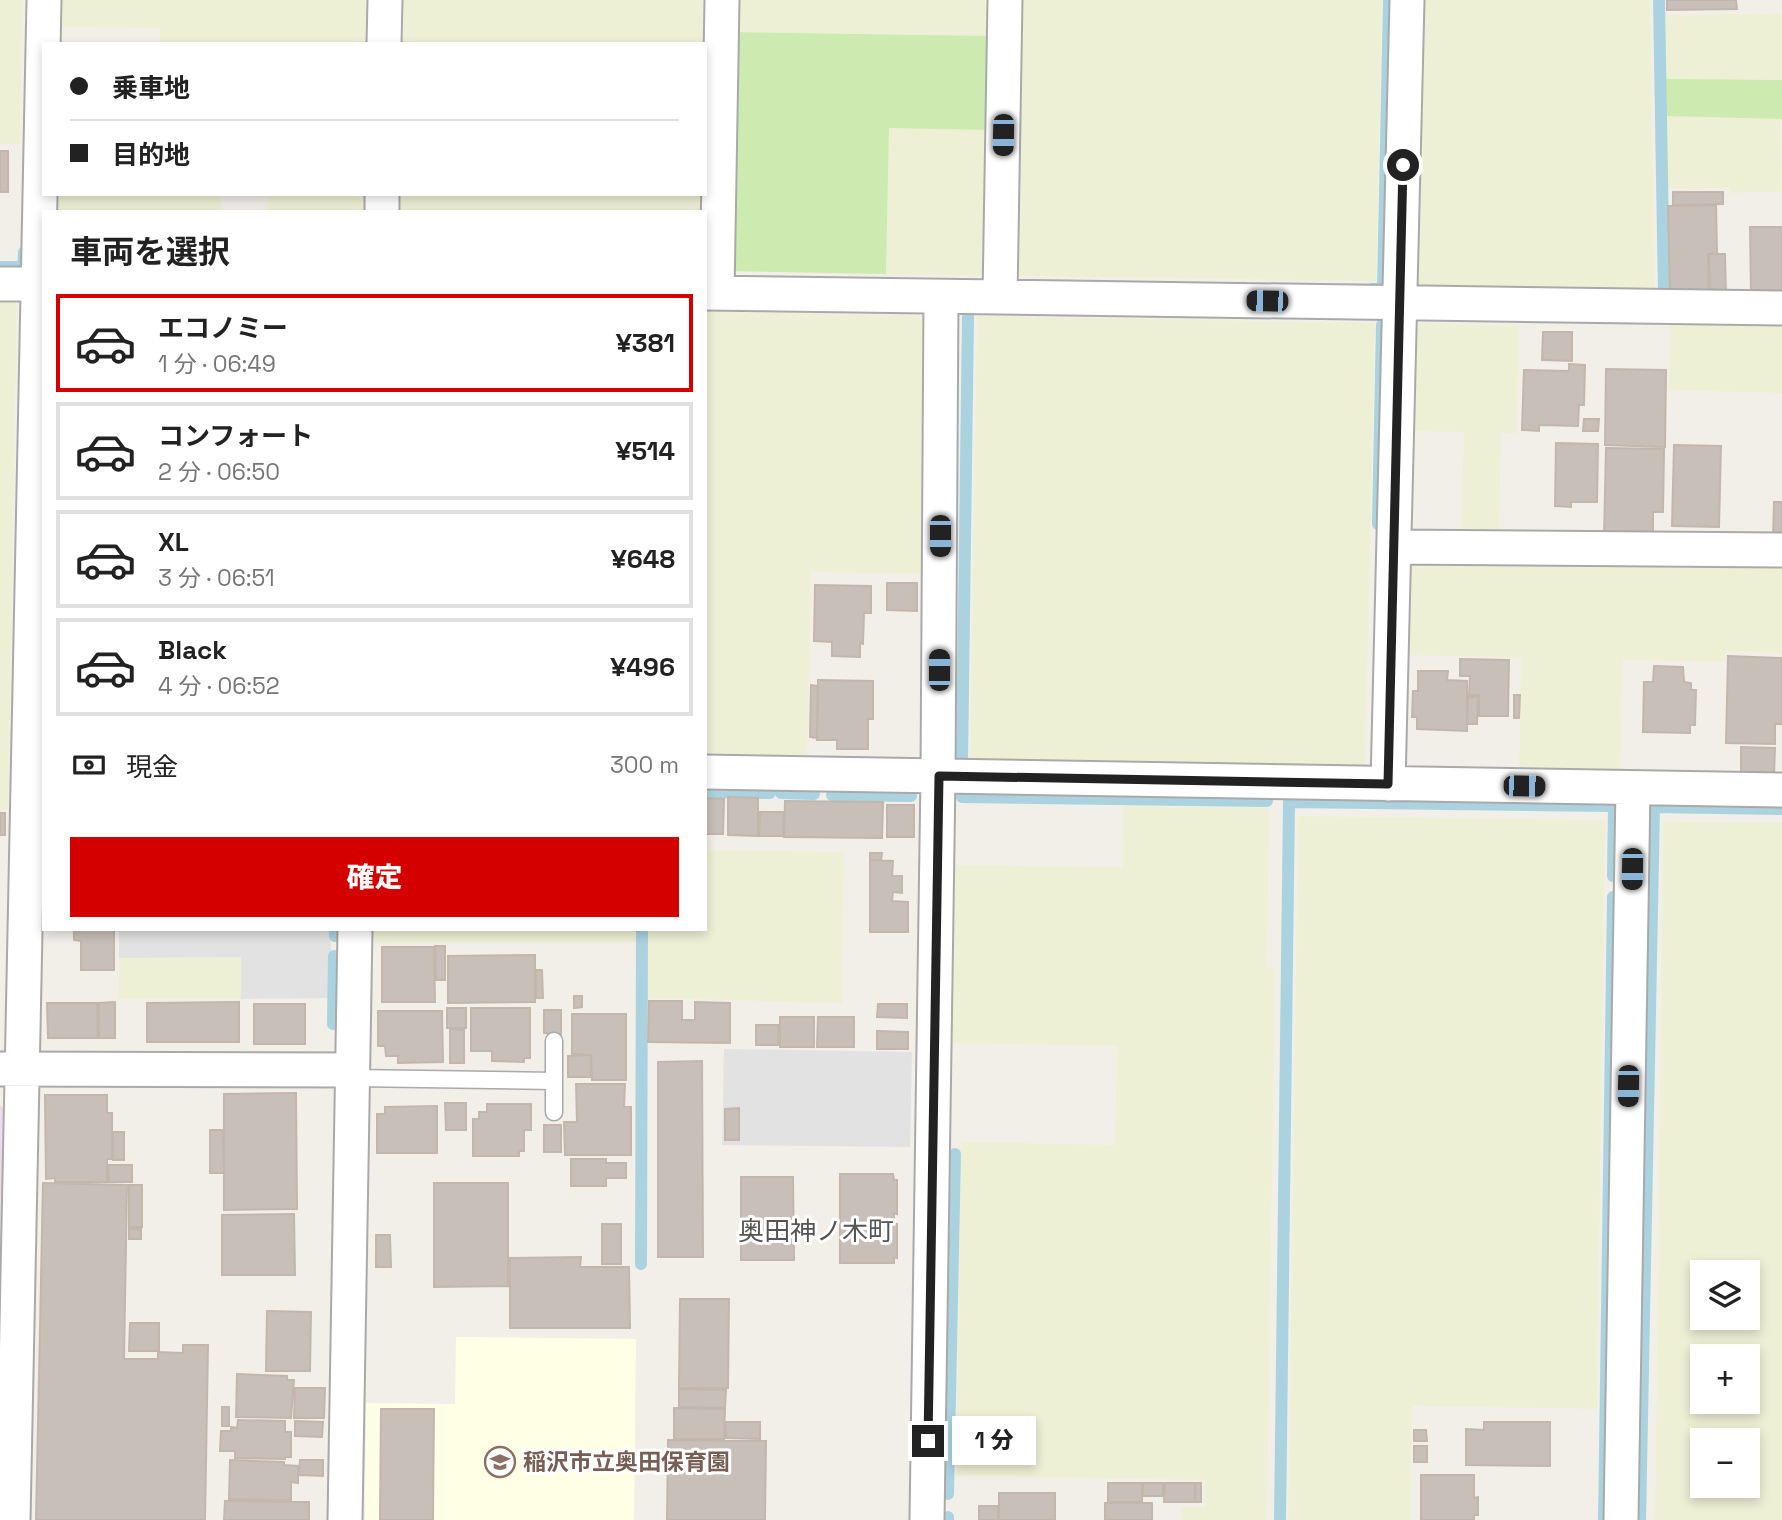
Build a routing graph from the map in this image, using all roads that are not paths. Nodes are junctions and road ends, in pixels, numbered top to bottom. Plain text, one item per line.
1 (44, 0) edge
2 (385, 0) edge
3 (722, 0) edge
4 (1004, 0) edge
5 (1407, 0) edge
6 (44, 42) edge
7 (384, 42) edge
8 (42, 189) edge
9 (0, 284) edge
10 (41, 284) edge
11 (711, 293) edge
12 (941, 297) junction
13 (1000, 297) junction
14 (1400, 303) junction
15 (1782, 308) edge
16 (1394, 547) junction
17 (1782, 550) edge
18 (37, 760) edge
19 (707, 772) edge
20 (939, 776) junction
21 (1388, 784) junction
22 (1633, 788) junction
23 (1782, 790) edge
24 (355, 931) edge
25 (554, 1041) dead end
26 (12, 1069) edge
27 (352, 1074) junction
28 (554, 1081) junction
29 (554, 1112) dead end
30 (9, 1513) edge
31 (345, 1520) edge
32 (927, 1520) edge
33 (1621, 1520) edge

1 - 6 street
2 - 7 street
3 - 11 street
4 - 13 street
5 - 14 street
8 - 10 street
9 - 10 street
10 - 18 street
11 - 12 street
12 - 13 street
12 - 20 street
13 - 14 street
14 - 15 street
14 - 16 street
16 - 17 street
16 - 21 street
18 - 26 street
19 - 20 street
20 - 21 street
20 - 32 street
21 - 22 street
22 - 23 street
22 - 33 street
24 - 27 street
25 - 28 lane
26 - 27 street
26 - 30 street
27 - 28 lane
27 - 31 street
28 - 29 lane

